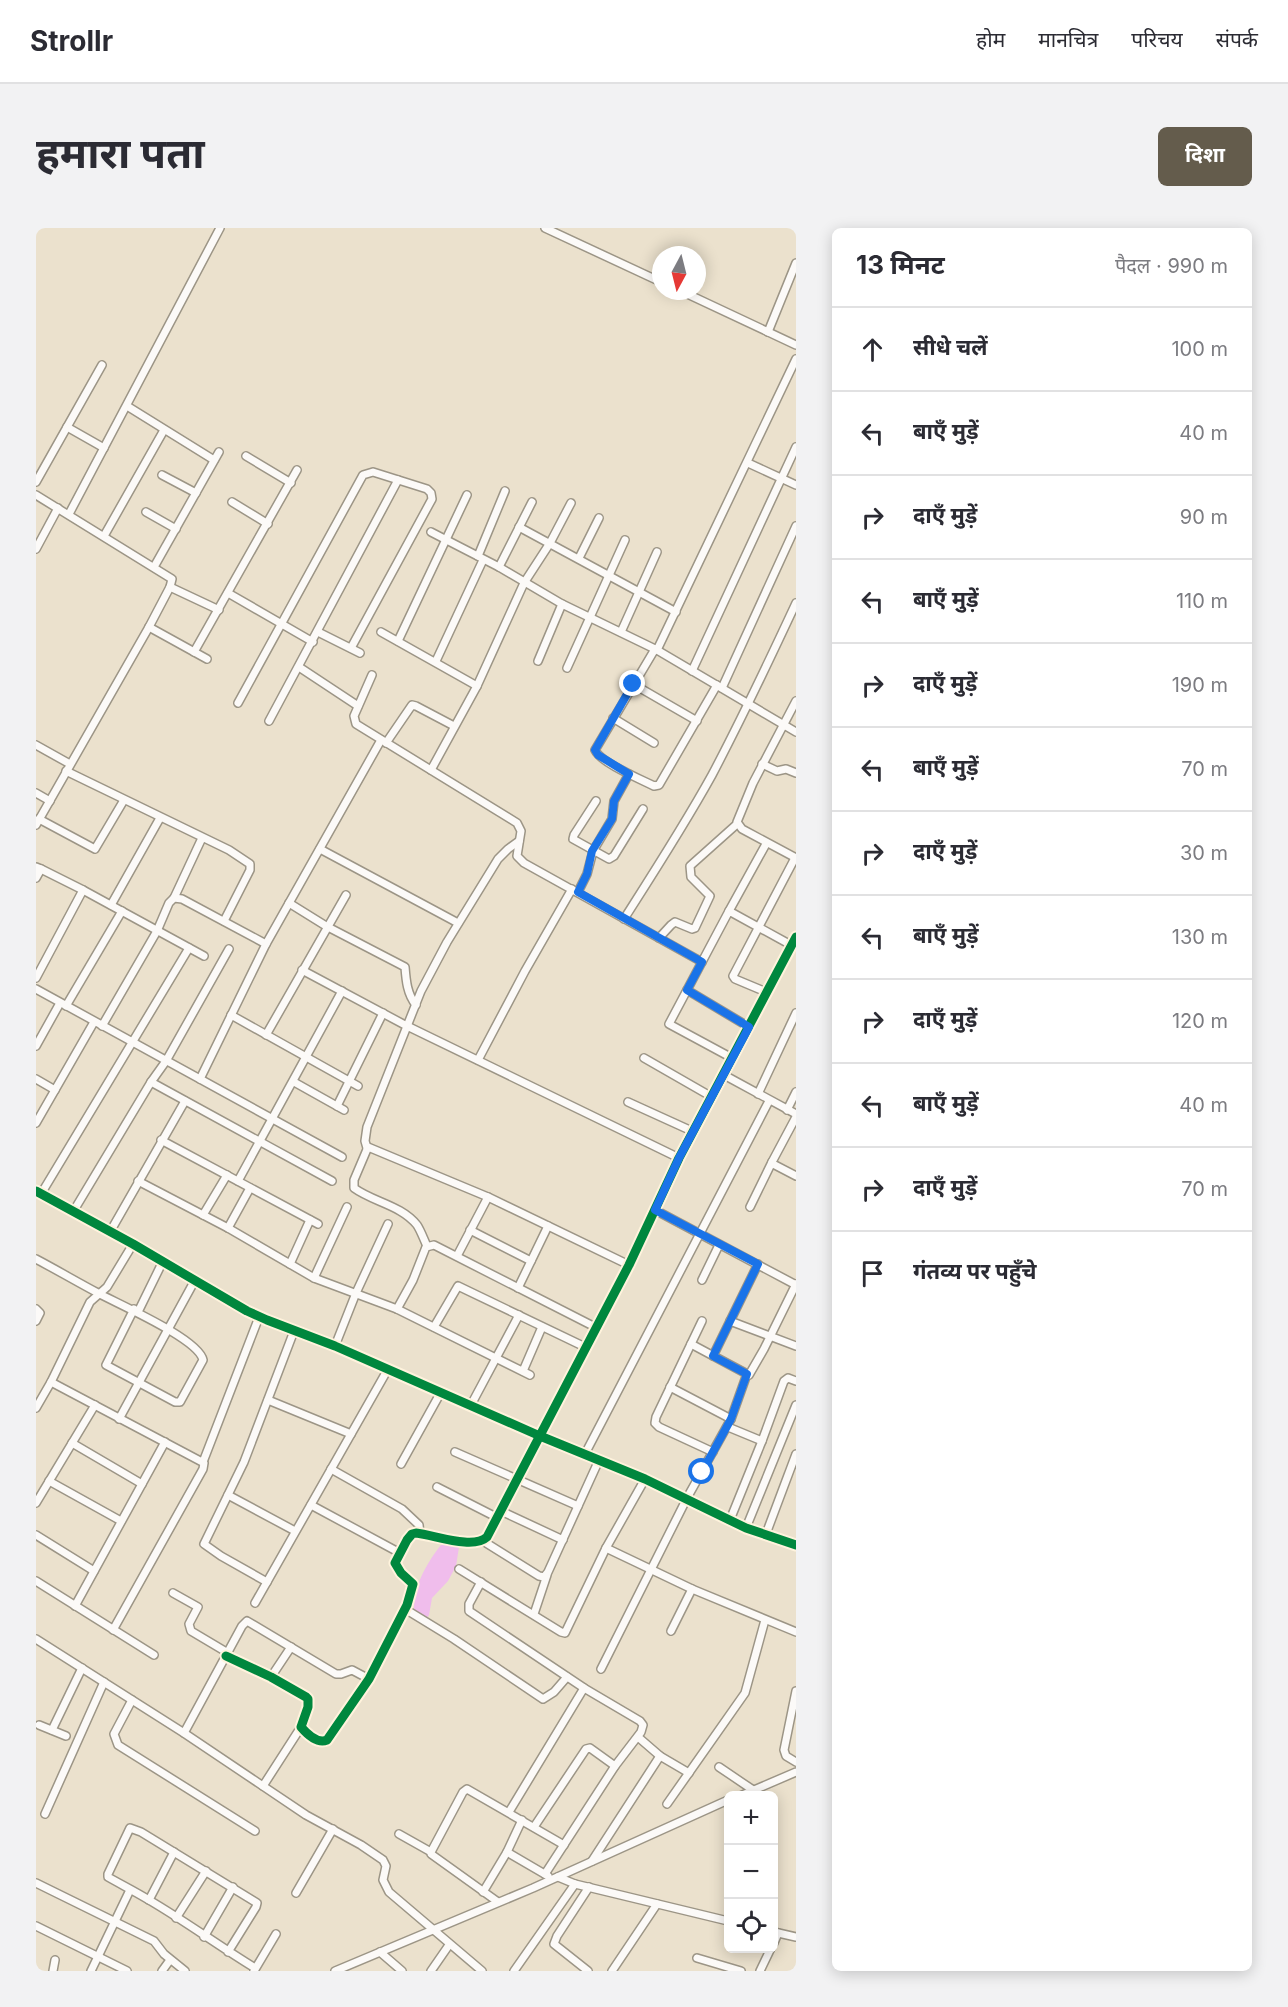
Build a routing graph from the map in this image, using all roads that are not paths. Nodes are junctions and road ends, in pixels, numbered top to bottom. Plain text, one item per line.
1 (220, 228) edge
2 (545, 228) edge
3 (561, 231) edge
4 (796, 263) edge
5 (652, 277) edge
6 (700, 300) edge
7 (768, 332) junction
8 (796, 345) edge
9 (796, 359) edge
10 (102, 365) dead end
11 (127, 406) junction
12 (67, 427) junction
13 (164, 430) junction
14 (104, 447) junction
15 (796, 447) edge
16 (219, 452) dead end
17 (246, 456) dead end
18 (214, 460) junction
19 (748, 463) junction
20 (297, 470) dead end
21 (162, 475) dead end
22 (783, 478) junction
23 (398, 480) junction
24 (36, 482) edge
25 (291, 483) junction
26 (796, 485) edge
27 (505, 491) dead end
28 (196, 493) junction
29 (36, 495) edge
30 (467, 495) dead end
31 (232, 502) dead end
32 (532, 502) dead end
33 (571, 503) dead end
34 (58, 508) junction
35 (146, 512) dead end
36 (69, 514) junction
37 (599, 518) dead end
38 (268, 524) junction
39 (796, 526) edge
40 (519, 527) junction
41 (176, 529) junction
42 (431, 532) dead end
43 (104, 536) junction
44 (446, 540) junction
45 (625, 540) dead end
46 (550, 543) junction
47 (36, 549) edge
48 (657, 552) dead end
49 (480, 558) junction
50 (579, 558) junction
51 (154, 567) junction
52 (499, 567) junction
53 (609, 575) junction
54 (524, 583) junction
55 (170, 587) junction
56 (640, 592) junction
57 (228, 593) junction
58 (562, 603) junction
59 (796, 603) edge
60 (219, 610) junction
61 (676, 612) junction
62 (590, 618) junction
63 (281, 624) junction
64 (149, 627) junction
65 (318, 632) junction
66 (381, 632) dead end
67 (621, 632) junction
68 (398, 640) junction
69 (313, 642) junction
70 (351, 648) junction
71 (656, 650) junction
72 (194, 652) junction
73 (360, 654) dead end
74 (207, 659) dead end
75 (436, 661) junction
76 (538, 661) dead end
77 (299, 667) junction
78 (567, 668) dead end
79 (692, 670) junction
80 (372, 675) dead end
81 (633, 684) junction
82 (477, 686) junction
83 (720, 687) junction
84 (796, 701) edge
85 (238, 703) dead end
86 (749, 704) junction
87 (358, 706) junction
88 (613, 718) junction
89 (269, 721) dead end
90 (697, 721) junction
91 (782, 724) junction
92 (454, 726) junction
93 (796, 732) edge
94 (384, 741) junction
95 (654, 743) dead end
96 (36, 745) edge
97 (762, 764) junction
98 (68, 768) junction
99 (431, 770) junction
100 (796, 773) edge
101 (629, 774) junction
102 (36, 793) edge
103 (124, 800) junction
104 (50, 801) junction
105 (596, 801) dead end
106 (643, 809) dead end
107 (160, 818) junction
108 (38, 822) edge
109 (737, 824) junction
110 (202, 838) junction
111 (519, 841) junction
112 (766, 844) junction
113 (320, 849) junction
114 (592, 851) junction
115 (795, 858) edge
116 (39, 868) edge
117 (36, 878) edge
118 (83, 890) junction
119 (575, 891) junction
120 (345, 895) dead end
121 (174, 898) junction
122 (289, 903) junction
123 (111, 905) junction
124 (122, 911) junction
125 (729, 911) junction
126 (624, 919) junction
127 (224, 921) junction
128 (458, 923) junction
129 (326, 926) junction
130 (758, 927) junction
131 (157, 931) junction
132 (796, 937) edge
133 (659, 938) junction
134 (266, 944) junction
135 (791, 945) junction
136 (189, 948) junction
137 (229, 949) dead end
138 (204, 956) dead end
139 (702, 962) junction
140 (302, 970) junction
141 (36, 978) edge
142 (36, 989) edge
143 (687, 990) junction
144 (342, 991) junction
145 (766, 992) junction
146 (63, 1005) junction
147 (416, 1005) junction
148 (383, 1013) junction
149 (796, 1013) edge
150 (231, 1015) junction
151 (94, 1022) junction
152 (102, 1026) junction
153 (408, 1027) junction
154 (749, 1027) junction
155 (266, 1035) junction
156 (131, 1042) junction
157 (36, 1046) edge
158 (307, 1057) junction
159 (644, 1058) dead end
160 (732, 1058) junction
161 (477, 1059) junction
162 (166, 1061) junction
163 (724, 1075) junction
164 (36, 1079) edge
165 (200, 1079) junction
166 (349, 1081) junction
167 (151, 1082) junction
168 (294, 1082) junction
169 (358, 1086) dead end
170 (55, 1090) junction
171 (796, 1092) edge
172 (758, 1094) junction
173 (712, 1097) junction
174 (185, 1101) junction
175 (769, 1101) junction
176 (628, 1102) dead end
177 (337, 1106) junction
178 (344, 1110) dead end
179 (788, 1110) junction
180 (796, 1116) edge
181 (273, 1118) junction
182 (36, 1123) edge
183 (694, 1132) junction
184 (161, 1140) junction
185 (260, 1142) junction
186 (367, 1148) junction
187 (342, 1157) dead end
188 (679, 1158) junction
189 (772, 1162) junction
190 (227, 1175) junction
191 (796, 1176) edge
192 (138, 1181) junction
193 (238, 1181) junction
194 (332, 1181) dead end
195 (250, 1188) junction
196 (38, 1192) edge
197 (488, 1197) junction
198 (347, 1207) dead end
199 (750, 1207) dead end
200 (655, 1210) junction
201 (73, 1212) junction
202 (203, 1215) junction
203 (310, 1220) junction
204 (318, 1224) dead end
205 (388, 1224) dead end
206 (548, 1226) junction
207 (228, 1228) junction
208 (470, 1230) junction
209 (110, 1232) junction
210 (701, 1234) junction
211 (133, 1244) junction
212 (718, 1245) junction
213 (427, 1246) junction
214 (457, 1256) junction
215 (36, 1259) edge
216 (163, 1261) junction
217 (531, 1261) junction
218 (290, 1264) junction
219 (758, 1264) junction
220 (629, 1265) junction
221 (314, 1278) junction
222 (195, 1280) junction
223 (702, 1280) dead end
224 (796, 1285) edge
225 (518, 1288) junction
226 (356, 1293) junction
227 (100, 1294) junction
228 (36, 1309) edge
229 (397, 1309) junction
230 (136, 1311) junction
231 (519, 1315) junction
232 (259, 1317) junction
233 (36, 1321) edge
234 (702, 1321) dead end
235 (730, 1321) junction
236 (434, 1327) junction
237 (542, 1327) junction
238 (595, 1328) junction
239 (169, 1330) junction
240 (294, 1331) junction
241 (771, 1335) junction
242 (691, 1344) junction
243 (335, 1346) junction
244 (796, 1346) edge
245 (585, 1347) junction
246 (713, 1356) junction
247 (496, 1357) junction
248 (388, 1369) junction
249 (523, 1371) junction
250 (747, 1374) junction
251 (530, 1375) dead end
252 (796, 1381) edge
253 (51, 1382) junction
254 (139, 1383) junction
255 (670, 1387) junction
256 (441, 1392) junction
257 (268, 1400) junction
258 (95, 1405) junction
259 (471, 1405) junction
260 (796, 1405) edge
261 (36, 1408) edge
262 (119, 1419) junction
263 (731, 1419) junction
264 (728, 1427) junction
265 (351, 1434) junction
266 (540, 1436) junction
267 (762, 1441) junction
268 (165, 1442) junction
269 (72, 1443) junction
270 (455, 1452) dead end
271 (713, 1452) junction
272 (585, 1454) junction
273 (796, 1454) edge
274 (599, 1460) junction
275 (203, 1462) junction
276 (401, 1464) dead end
277 (331, 1469) junction
278 (519, 1479) junction
279 (645, 1479) junction
280 (49, 1481) junction
281 (142, 1484) junction
282 (437, 1487) dead end
283 (228, 1495) junction
284 (687, 1498) junction
285 (36, 1503) edge
286 (310, 1506) junction
287 (578, 1506) junction
288 (499, 1515) junction
289 (730, 1520) junction
290 (121, 1521) junction
291 (747, 1528) junction
292 (295, 1531) junction
293 (420, 1534) junction
294 (766, 1534) junction
295 (36, 1535) edge
296 (563, 1540) junction
297 (483, 1541) junction
298 (796, 1545) edge
299 (606, 1548) junction
300 (400, 1553) junction
301 (459, 1569) dead end
302 (651, 1570) junction
303 (94, 1571) junction
304 (547, 1575) junction
305 (36, 1581) edge
306 (267, 1582) junction
307 (481, 1582) junction
308 (692, 1589) junction
309 (173, 1593) dead end
310 (255, 1604) dead end
311 (75, 1606) junction
312 (405, 1609) junction
313 (534, 1614) junction
314 (765, 1620) junction
315 (113, 1630) junction
316 (671, 1631) dead end
317 (796, 1632) edge
318 (36, 1640) edge
319 (291, 1647) junction
320 (227, 1654) junction
321 (154, 1655) dead end
322 (82, 1668) junction
323 (601, 1669) dead end
324 (272, 1677) junction
325 (567, 1677) junction
326 (369, 1679) junction
327 (104, 1682) junction
328 (584, 1688) junction
329 (796, 1691) edge
330 (132, 1700) junction
331 (39, 1725) dead end
332 (301, 1727) junction
333 (52, 1731) junction
334 (184, 1733) junction
335 (66, 1736) dead end
336 (638, 1737) junction
337 (660, 1756) junction
338 (796, 1762) edge
339 (615, 1766) junction
340 (719, 1767) dead end
341 (796, 1772) edge
342 (689, 1773) junction
343 (263, 1786) junction
344 (753, 1790) joint
345 (724, 1802) edge
346 (668, 1804) dead end
347 (509, 1812) junction
348 (45, 1814) dead end
349 (522, 1820) junction
350 (534, 1827) junction
351 (333, 1830) junction
352 (255, 1831) dead end
353 (399, 1834) dead end
354 (564, 1845) junction
355 (174, 1852) junction
356 (431, 1852) junction
357 (507, 1852) junction
358 (592, 1861) junction
359 (206, 1871) junction
360 (545, 1874) junction
361 (556, 1878) junction
362 (36, 1883) edge
363 (575, 1884) junction
364 (233, 1887) junction
365 (589, 1887) junction
366 (130, 1890) junction
367 (483, 1892) junction
368 (296, 1893) dead end
369 (149, 1900) junction
370 (498, 1902) junction
371 (657, 1904) junction
372 (176, 1918) junction
373 (724, 1920) edge
374 (114, 1922) junction
375 (36, 1926) edge
376 (432, 1930) junction
377 (778, 1932) edge
378 (276, 1934) dead end
379 (204, 1937) junction
380 (796, 1937) edge
381 (449, 1945) junction
382 (228, 1952) junction
383 (380, 1952) junction
384 (769, 1953) edge
385 (98, 1956) junction
386 (696, 1958) dead end
387 (55, 1960) dead end
388 (170, 1960) junction
389 (474, 1964) junction
390 (254, 1970) edge
391 (53, 1971) edge
392 (91, 1971) edge
393 (127, 1971) edge
394 (162, 1971) edge
395 (185, 1971) edge
396 (335, 1971) edge
397 (402, 1971) edge
398 (431, 1971) edge
399 (469, 1971) edge
400 (483, 1971) edge
401 (514, 1971) edge
402 (588, 1971) edge
403 (612, 1971) edge
404 (741, 1971) edge
405 (760, 1971) edge

1 - 11 street
2 - 3 street
3 - 5 street
4 - 7 street
6 - 7 street
7 - 8 street
9 - 19 street
10 - 12 street
11 - 13 street
11 - 14 street
12 - 14 street
12 - 24 street
13 - 18 street
13 - 43 street
14 - 36 street
15 - 22 street
16 - 18 street
17 - 25 street
18 - 28 street
19 - 22 street
19 - 61 street
20 - 25 street
21 - 28 street
22 - 26 street
22 - 79 street
23 - 63 street
23 - 65 street
23 - 70 street
25 - 38 street
27 - 49 street
28 - 41 street
29 - 34 street
30 - 44 street
31 - 38 street
32 - 40 street
33 - 46 street
34 - 36 street
34 - 47 street
35 - 41 street
36 - 43 street
37 - 50 street
38 - 57 street
39 - 83 street
40 - 46 street
40 - 52 street
41 - 51 street
42 - 44 street
43 - 51 street
44 - 49 street
44 - 68 street
45 - 53 street
46 - 50 street
46 - 54 street
48 - 56 street
49 - 52 street
49 - 75 street
50 - 53 street
51 - 55 street
52 - 54 street
53 - 56 street
53 - 62 street
54 - 58 street
54 - 82 street
55 - 60 street
55 - 64 street
56 - 61 street
56 - 67 street
57 - 60 street
57 - 63 street
58 - 62 street
58 - 76 street
59 - 86 street
60 - 72 street
61 - 71 street
62 - 67 street
62 - 78 street
63 - 69 street
63 - 85 street
64 - 72 street
64 - 98 street
65 - 69 street
65 - 70 street
66 - 68 street
67 - 71 street
68 - 75 street
69 - 77 street
70 - 73 street
71 - 79 street
71 - 81 street
72 - 74 street
75 - 82 street
77 - 87 street
77 - 89 street
79 - 83 street
80 - 87 street
81 - 88 street
81 - 90 street
82 - 92 street
83 - 86 street
83 - 90 street
84 - 91 street
86 - 91 street
86 - 126 street
87 - 94 street
88 - 95 street
88 - 101 street
90 - 101 street
91 - 93 street
91 - 97 street
92 - 94 street
92 - 99 street
94 - 99 street
94 - 113 street
96 - 98 street
97 - 100 street
97 - 109 street
98 - 103 street
98 - 104 street
99 - 111 street
101 - 114 street
102 - 104 street
103 - 107 street
103 - 108 street
104 - 108 street
105 - 114 street
106 - 114 street
107 - 110 street
107 - 123 street
109 - 112 street
109 - 133 street
110 - 121 street
110 - 127 street
111 - 119 street
111 - 128 street
112 - 115 street
112 - 125 street
113 - 122 street
113 - 128 street
114 - 119 street
115 - 130 street
116 - 117 street
116 - 118 street
118 - 123 street
118 - 141 street
119 - 126 street
119 - 161 street
120 - 129 street
121 - 127 street
121 - 131 street
122 - 129 street
122 - 134 street
123 - 124 street
124 - 131 street
124 - 146 street
125 - 130 street
125 - 139 street
126 - 133 street
127 - 134 street
128 - 147 street
129 - 140 street
129 - 147 street
130 - 135 street
130 - 145 street
131 - 136 street
131 - 152 street
132 - 135 street
133 - 139 street
134 - 150 street
135 - 145 street
136 - 138 street
136 - 156 street
137 - 162 street
139 - 143 street
140 - 144 street
140 - 155 street
142 - 146 street
143 - 154 street
143 - 160 street
144 - 148 street
144 - 158 street
145 - 154 street
146 - 151 street
146 - 157 street
147 - 153 street
148 - 153 street
148 - 166 street
149 - 172 street
150 - 155 street
150 - 165 street
151 - 152 street
151 - 170 street
152 - 156 street
153 - 161 street
153 - 186 street
154 - 160 street
155 - 158 street
156 - 162 street
156 - 196 street
158 - 166 street
158 - 168 street
159 - 173 street
160 - 163 street
161 - 188 street
162 - 165 street
162 - 167 street
163 - 172 street
163 - 173 street
164 - 170 street
165 - 181 street
166 - 169 street
166 - 177 street
167 - 174 street
167 - 201 street
168 - 177 street
168 - 181 street
170 - 182 street
171 - 179 street
172 - 175 street
173 - 183 street
174 - 184 street
174 - 185 street
175 - 179 street
175 - 210 street
176 - 183 street
177 - 178 street
179 - 180 street
180 - 189 street
181 - 185 street
181 - 187 street
183 - 188 street
184 - 190 street
184 - 192 street
185 - 193 street
185 - 194 street
186 - 197 street
186 - 213 street
188 - 200 street
189 - 191 street
189 - 199 street
190 - 193 street
190 - 202 street
192 - 202 street
192 - 209 street
193 - 195 street
195 - 203 street
195 - 207 street
196 - 201 street
197 - 206 street
197 - 208 street
198 - 221 street
200 - 210 street
200 - 220 street
201 - 209 street
202 - 207 street
203 - 204 street
203 - 218 street
205 - 226 street
206 - 217 street
206 - 220 street
207 - 218 street
208 - 214 street
208 - 217 street
209 - 211 street
210 - 212 street
210 - 272 street
211 - 216 street
211 - 227 street
212 - 219 street
212 - 223 street
213 - 214 street
213 - 229 street
214 - 225 street
215 - 227 street
216 - 222 street
216 - 230 street
217 - 225 street
218 - 221 street
219 - 224 street
219 - 235 street
220 - 238 street
221 - 226 street
222 - 232 street
222 - 239 street
224 - 241 street
225 - 238 street
226 - 229 street
226 - 243 street
227 - 230 street
227 - 253 street
228 - 233 street
229 - 236 street
230 - 239 street
230 - 254 street
231 - 236 street
231 - 237 street
231 - 247 street
232 - 240 street
232 - 275 street
234 - 242 street
235 - 241 street
235 - 246 street
236 - 247 street
237 - 245 street
237 - 249 street
238 - 245 street
239 - 254 street
239 - 254 street
240 - 243 street
240 - 257 street
241 - 244 street
241 - 250 street
242 - 246 street
242 - 255 street
243 - 248 street
245 - 266 street
246 - 250 street
247 - 249 street
247 - 259 street
248 - 256 street
248 - 265 street
249 - 251 street
250 - 263 street
252 - 267 street
253 - 258 street
253 - 261 street
254 - 262 street
255 - 263 street
255 - 271 street
256 - 259 street
256 - 276 street
257 - 265 street
257 - 283 street
258 - 262 street
258 - 269 street
259 - 266 street
260 - 291 street
262 - 268 street
263 - 264 street
264 - 267 street
264 - 271 street
265 - 277 street
266 - 272 street
266 - 278 street
267 - 289 street
268 - 275 street
268 - 281 street
269 - 280 street
269 - 281 street
270 - 278 street
271 - 284 street
272 - 274 street
273 - 294 street
274 - 279 street
274 - 287 street
275 - 315 street
277 - 286 street
277 - 293 street
278 - 287 street
278 - 288 street
279 - 284 street
279 - 299 street
280 - 285 street
280 - 290 street
281 - 290 street
282 - 288 street
283 - 292 street
283 - 306 street
284 - 289 street
284 - 302 street
286 - 292 street
286 - 300 street
287 - 296 street
288 - 296 street
288 - 297 street
289 - 291 street
290 - 303 street
291 - 294 street
292 - 306 street
293 - 297 street
293 - 300 street
294 - 298 street
295 - 303 street
296 - 304 street
297 - 304 street
299 - 302 street
299 - 313 street
300 - 312 street
301 - 307 street
302 - 308 street
302 - 323 street
303 - 311 street
304 - 313 street
305 - 311 street
306 - 310 street
307 - 313 street
307 - 325 street
308 - 314 street
308 - 316 street
309 - 320 street
311 - 315 street
312 - 325 street
312 - 326 street
314 - 317 street
314 - 342 street
315 - 321 street
318 - 322 street
319 - 320 street
319 - 324 street
319 - 326 street
320 - 324 street
320 - 334 street
322 - 327 street
322 - 333 street
324 - 332 street
325 - 328 street
326 - 332 street
327 - 330 street
327 - 348 street
328 - 336 street
328 - 347 street
329 - 338 street
330 - 334 street
330 - 352 street
331 - 333 street
332 - 343 street
333 - 335 street
334 - 343 street
336 - 337 street
336 - 339 street
337 - 342 street
337 - 358 street
339 - 350 street
339 - 354 street
340 - 344 street
341 - 344 street
342 - 346 street
343 - 351 street
345 - 358 street
347 - 349 street
347 - 356 street
349 - 350 street
349 - 357 street
350 - 354 street
351 - 368 street
351 - 376 street
353 - 356 street
354 - 360 street
355 - 359 street
355 - 366 street
355 - 369 street
356 - 367 street
357 - 360 street
357 - 367 street
358 - 361 street
359 - 364 street
359 - 372 street
360 - 361 street
361 - 363 street
361 - 370 street
362 - 374 street
363 - 365 street
363 - 401 street
364 - 379 street
364 - 382 street
365 - 371 street
365 - 402 street
366 - 369 street
366 - 374 street
367 - 370 street
369 - 372 street
370 - 376 street
371 - 373 street
371 - 403 street
372 - 379 street
374 - 385 street
374 - 388 street
375 - 385 street
376 - 381 street
376 - 383 street
377 - 380 street
378 - 390 street
379 - 382 street
381 - 389 street
381 - 398 street
382 - 390 street
383 - 396 street
383 - 397 street
384 - 405 street
385 - 392 street
385 - 393 street
386 - 404 street
387 - 391 street
388 - 394 street
388 - 395 street
389 - 399 street
389 - 400 street

